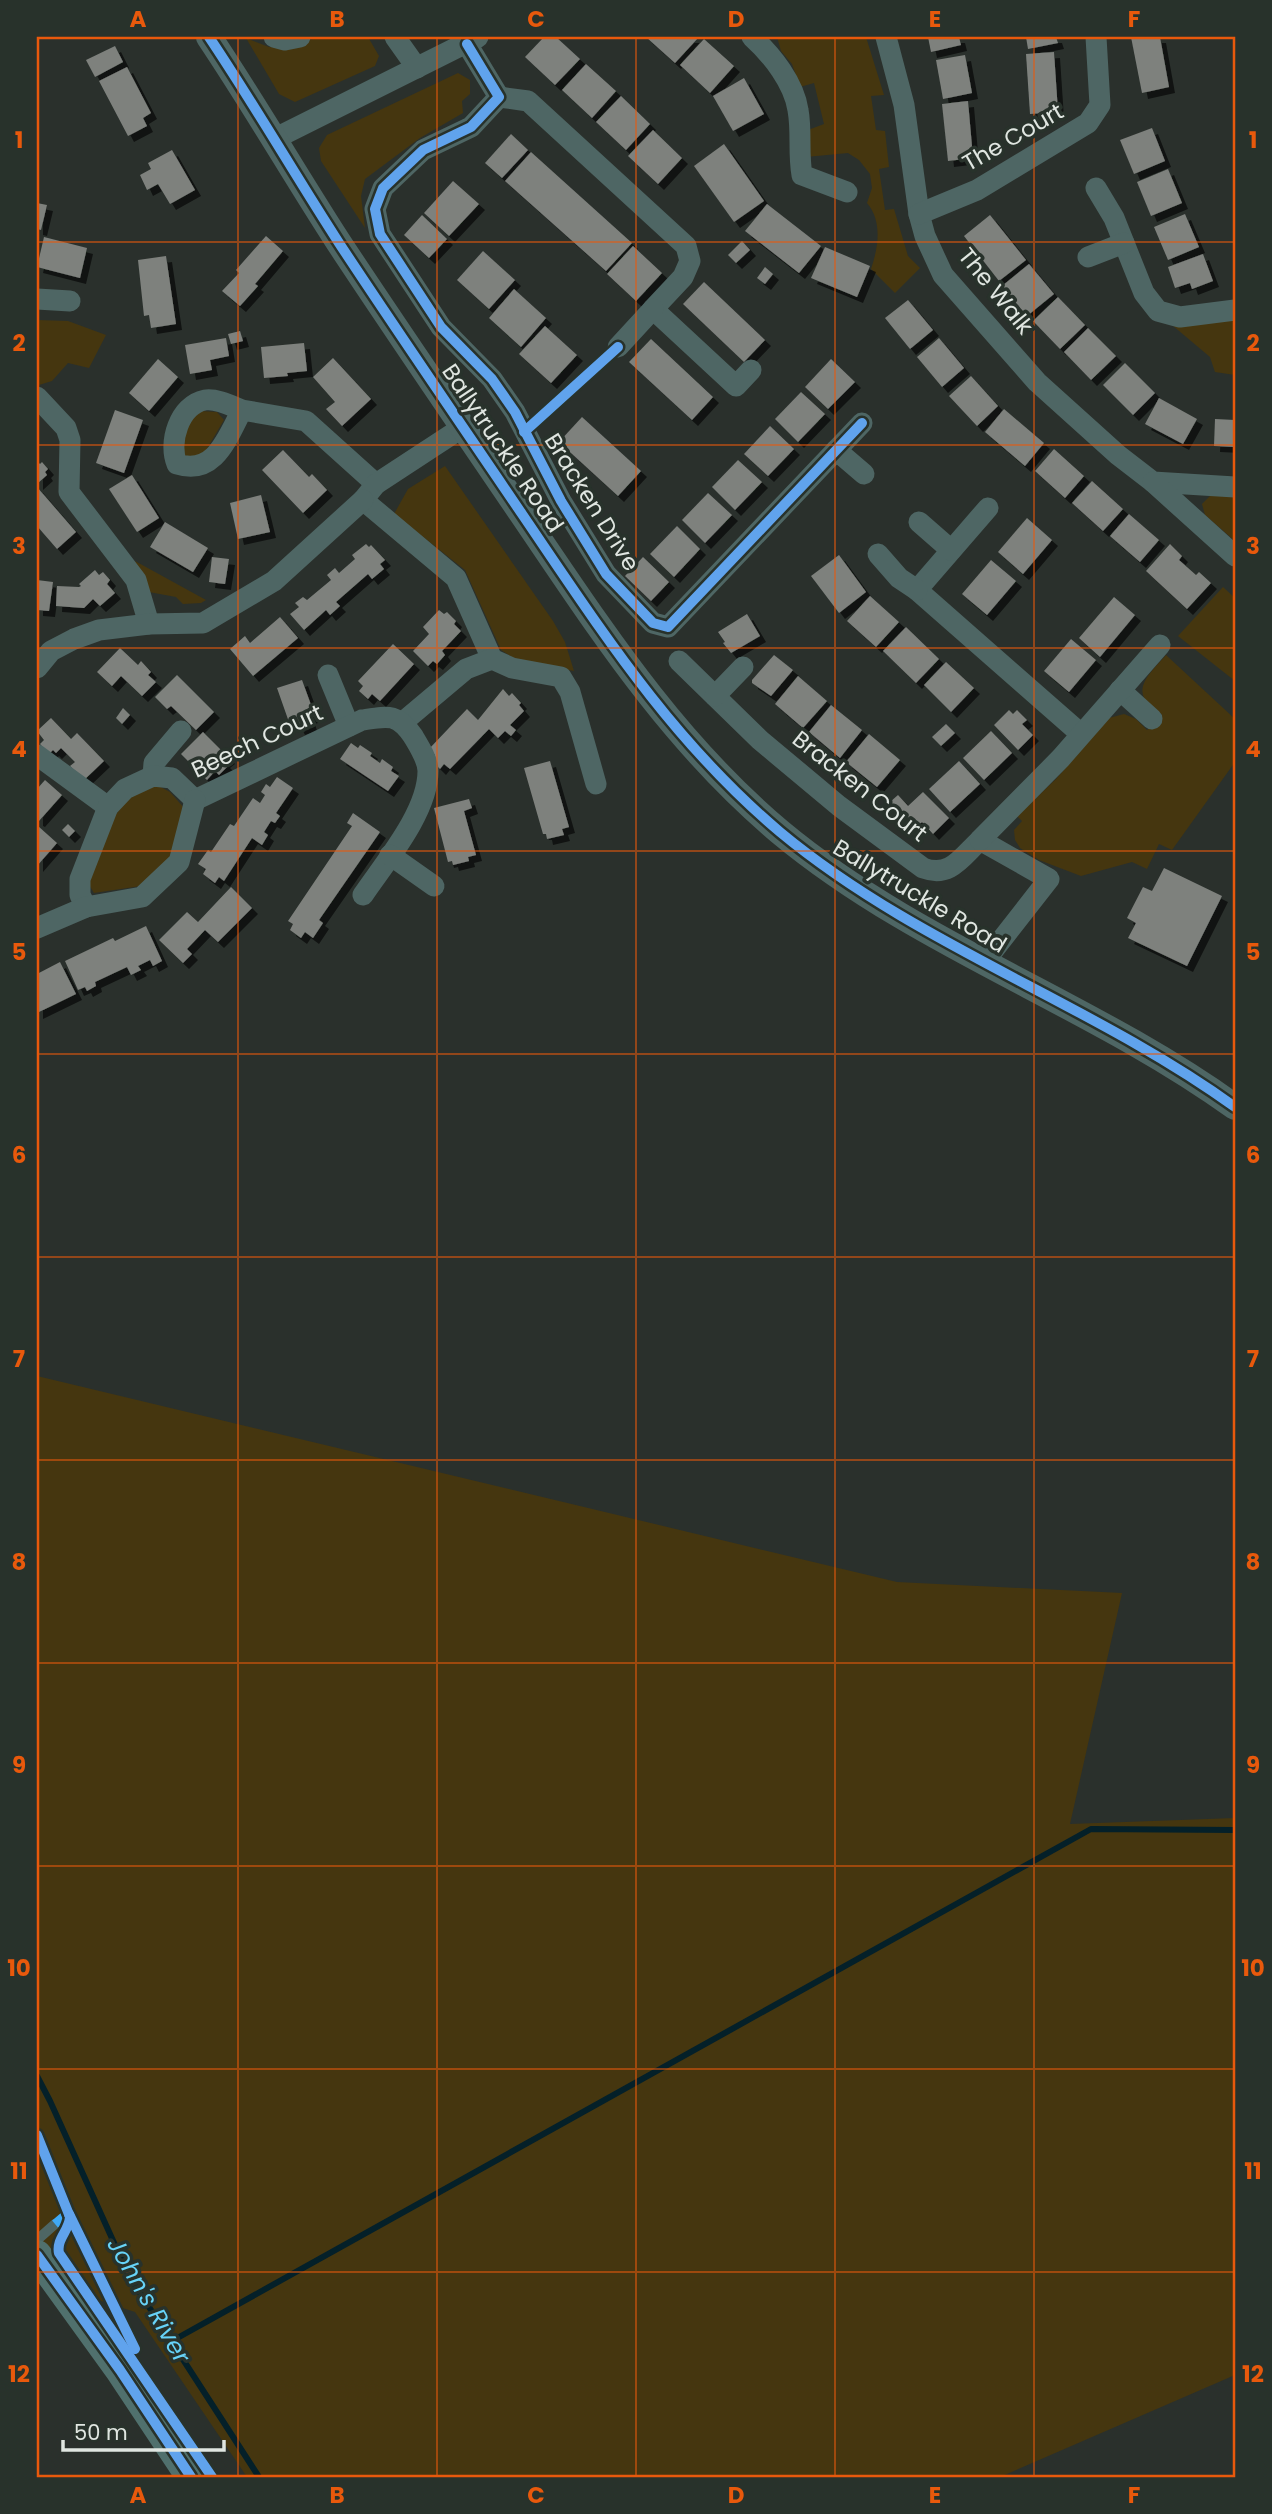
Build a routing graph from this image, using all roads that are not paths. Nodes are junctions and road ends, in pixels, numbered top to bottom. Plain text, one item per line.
1 (209, 37) edge
2 (274, 37) edge
3 (300, 37) edge
4 (395, 37) edge
5 (886, 37) edge
6 (1096, 37) edge
7 (756, 38) edge
8 (473, 40) edge
9 (417, 68) junction
10 (499, 97) junction
11 (274, 139) junction
12 (1096, 188) dead end
13 (847, 192) dead end
14 (919, 215) junction
15 (1124, 243) junction
16 (1088, 257) dead end
17 (37, 299) edge
18 (71, 301) dead end
19 (653, 309) junction
20 (1235, 310) edge
21 (618, 347) dead end
22 (751, 370) dead end
23 (37, 397) edge
24 (242, 410) dead end
25 (862, 422) dead end
26 (463, 427) junction
27 (836, 450) junction
28 (864, 474) dead end
29 (1153, 482) junction
30 (1235, 487) edge
31 (370, 492) junction
32 (988, 508) dead end
33 (919, 522) dead end
34 (951, 550) junction
35 (878, 554) dead end
36 (1235, 556) edge
37 (917, 590) junction
38 (149, 624) junction
39 (1160, 645) dead end
40 (492, 659) junction
41 (679, 661) dead end
42 (743, 667) dead end
43 (37, 668) edge
44 (328, 676) dead end
45 (1120, 690) junction
46 (715, 696) junction
47 (1152, 719) dead end
48 (403, 722) junction
49 (349, 726) junction
50 (181, 731) dead end
51 (1081, 734) junction
52 (37, 755) edge
53 (153, 776) junction
54 (596, 784) dead end
55 (195, 800) junction
56 (108, 807) junction
57 (980, 840) junction
58 (390, 855) junction
59 (434, 886) dead end
60 (363, 895) dead end
61 (86, 907) junction
62 (37, 928) edge
63 (985, 961) junction
64 (1235, 1107) edge
65 (54, 2224) dead end
66 (37, 2240) edge
67 (37, 2255) edge
68 (191, 2477) edge

1 - 11 street, Ballytruckle Road
2 - 3 street
4 - 9 street
5 - 14 street, The Walk
6 - 14 street, The Court
7 - 13 street
8 - 9 street
8 - 10 street
9 - 11 street
10 - 19 street
10 - 27 street, Bracken Drive
11 - 26 street, Ballytruckle Road
12 - 15 street
14 - 29 street, The Walk
15 - 16 street
15 - 20 street
17 - 18 street
19 - 21 street
19 - 22 street
23 - 38 street
24 - 31 street
25 - 27 street, Bracken Drive
26 - 31 street
26 - 63 street, Ballytruckle Road
27 - 28 street
29 - 30 street
29 - 36 street, The Walk
31 - 38 street
31 - 40 street
32 - 34 street
33 - 34 street
34 - 37 street
35 - 37 street
37 - 51 street
38 - 43 street
39 - 45 street, Bracken Court
40 - 48 street
40 - 54 street
41 - 46 street, Bracken Court
42 - 46 street
44 - 49 street, Beech Court
45 - 47 street
45 - 51 street, Bracken Court
46 - 57 street, Bracken Court
48 - 49 street, Beech Court
48 - 58 street
49 - 55 street, Beech Court
50 - 53 street, Beech Court
51 - 57 street, Bracken Court
52 - 56 street
53 - 55 street, Beech Court
53 - 56 street
55 - 61 street
56 - 61 street
57 - 63 street
58 - 59 street
58 - 60 street
61 - 62 street
63 - 64 street, Ballytruckle Road
65 - 66 lane
67 - 68 main road

